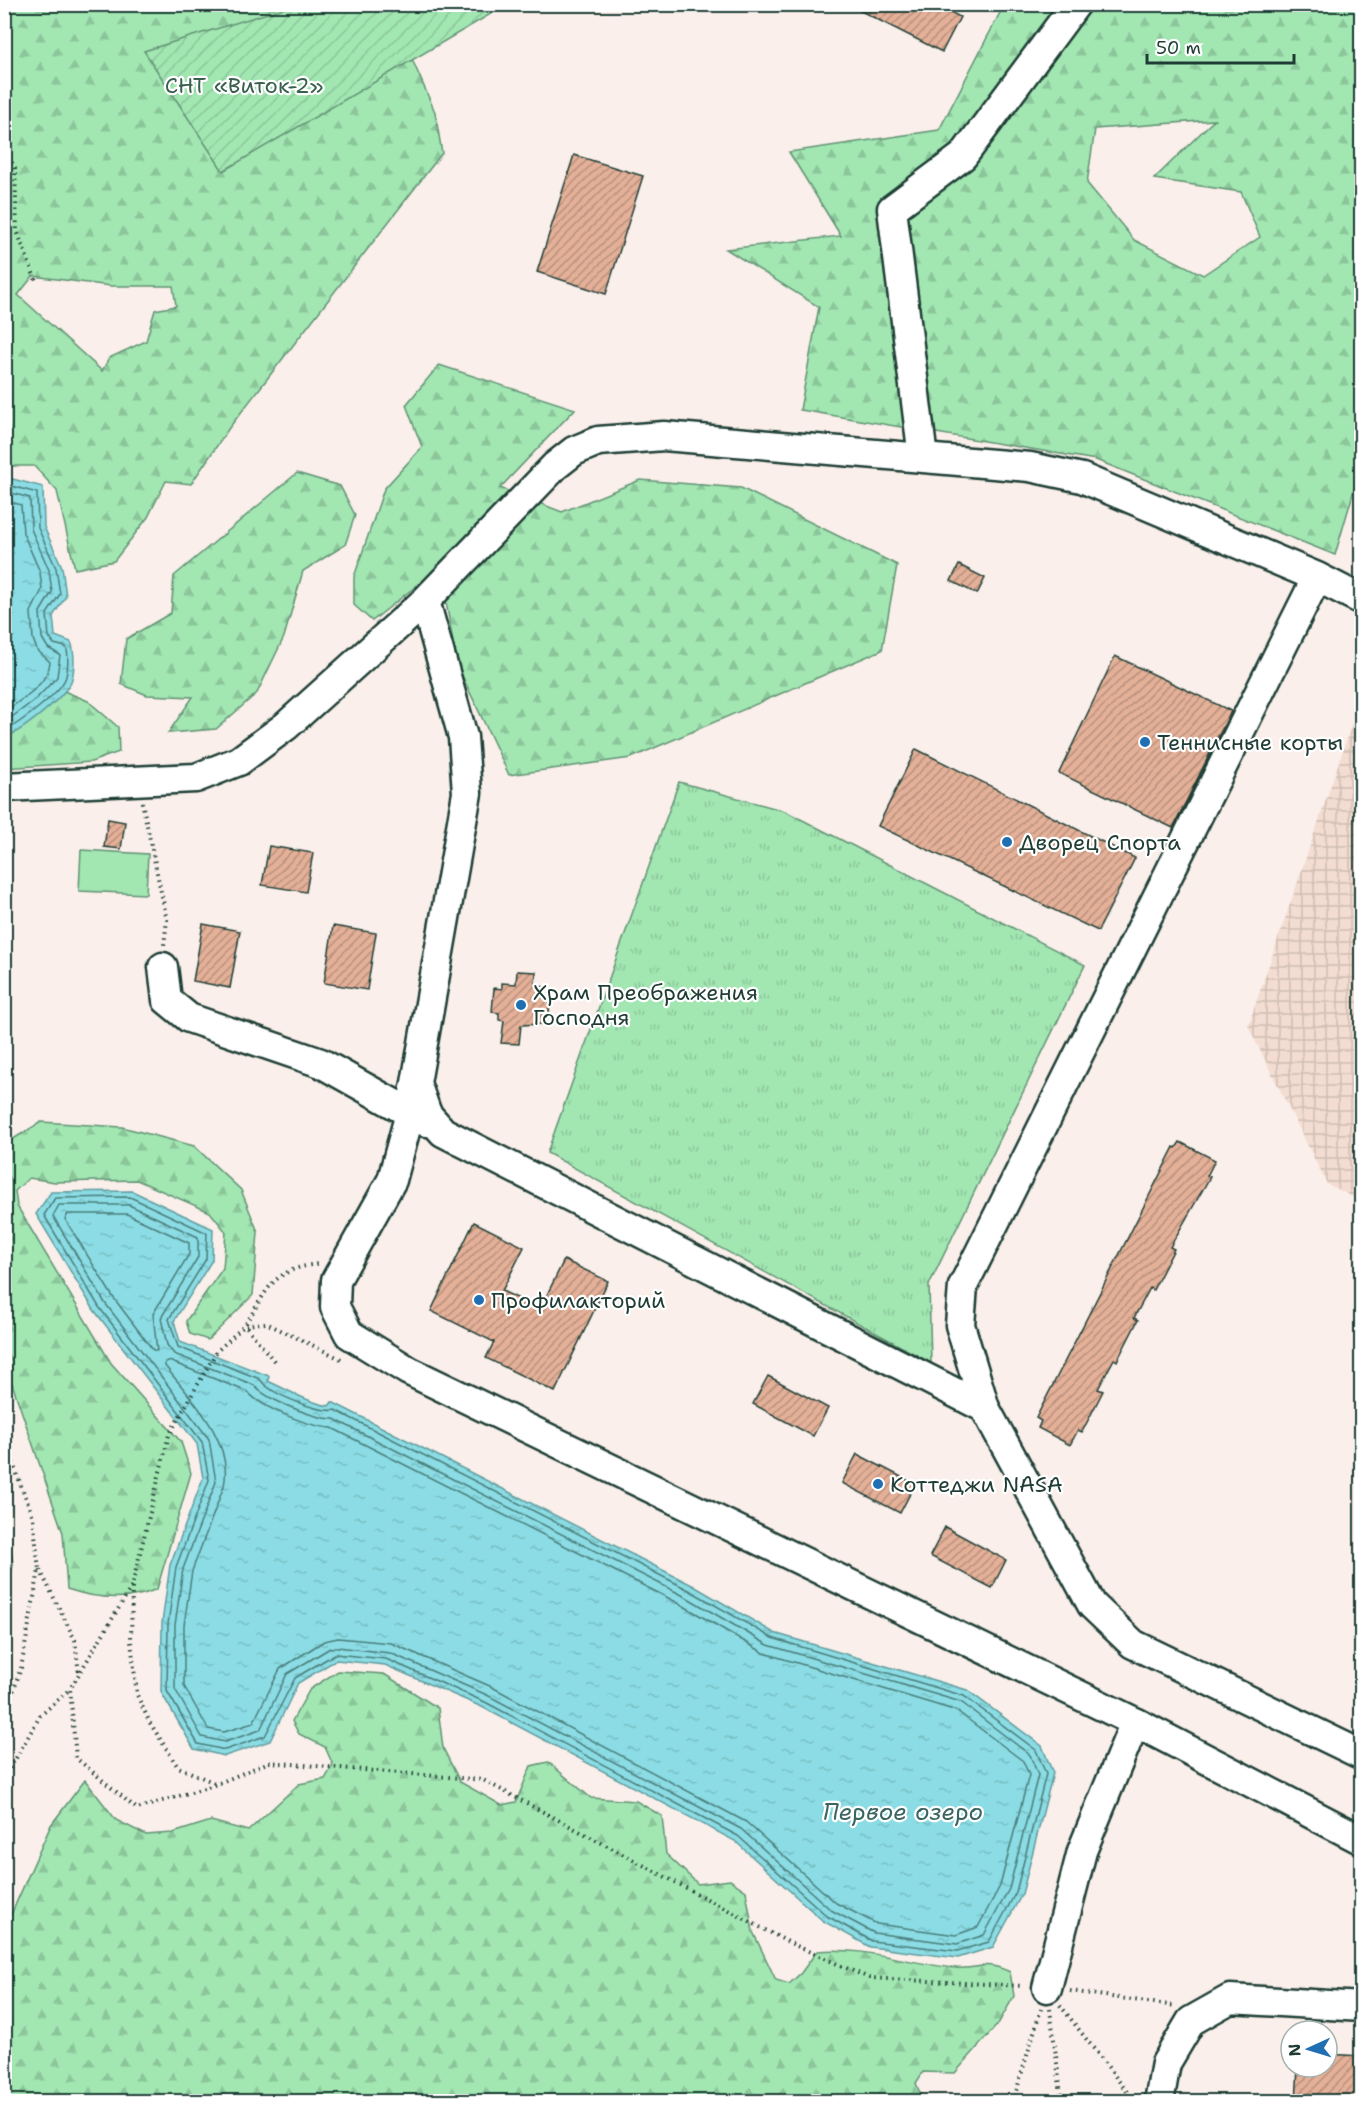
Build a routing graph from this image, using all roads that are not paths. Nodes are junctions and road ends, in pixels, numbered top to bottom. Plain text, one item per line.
1 (1076, 4) edge
2 (923, 458) junction
3 (1317, 577) junction
4 (1362, 600) edge
5 (425, 601) junction
6 (4, 787) edge
7 (163, 967) road end
8 (416, 1083) junction
9 (410, 1113) junction
10 (443, 1132) junction
11 (985, 1408) junction
12 (1135, 1722) junction
13 (1362, 1755) edge
14 (1362, 1840) edge
15 (1047, 1988) road end
16 (1362, 2007) edge
17 (1159, 2102) edge

1 - 2 street
2 - 3 street
2 - 5 street
3 - 4 street
3 - 11 street
5 - 6 street
5 - 8 street
7 - 9 street
8 - 9 street
8 - 10 street
9 - 10 street
9 - 12 street
10 - 11 street
11 - 13 street
12 - 14 street
12 - 15 street
16 - 17 street

